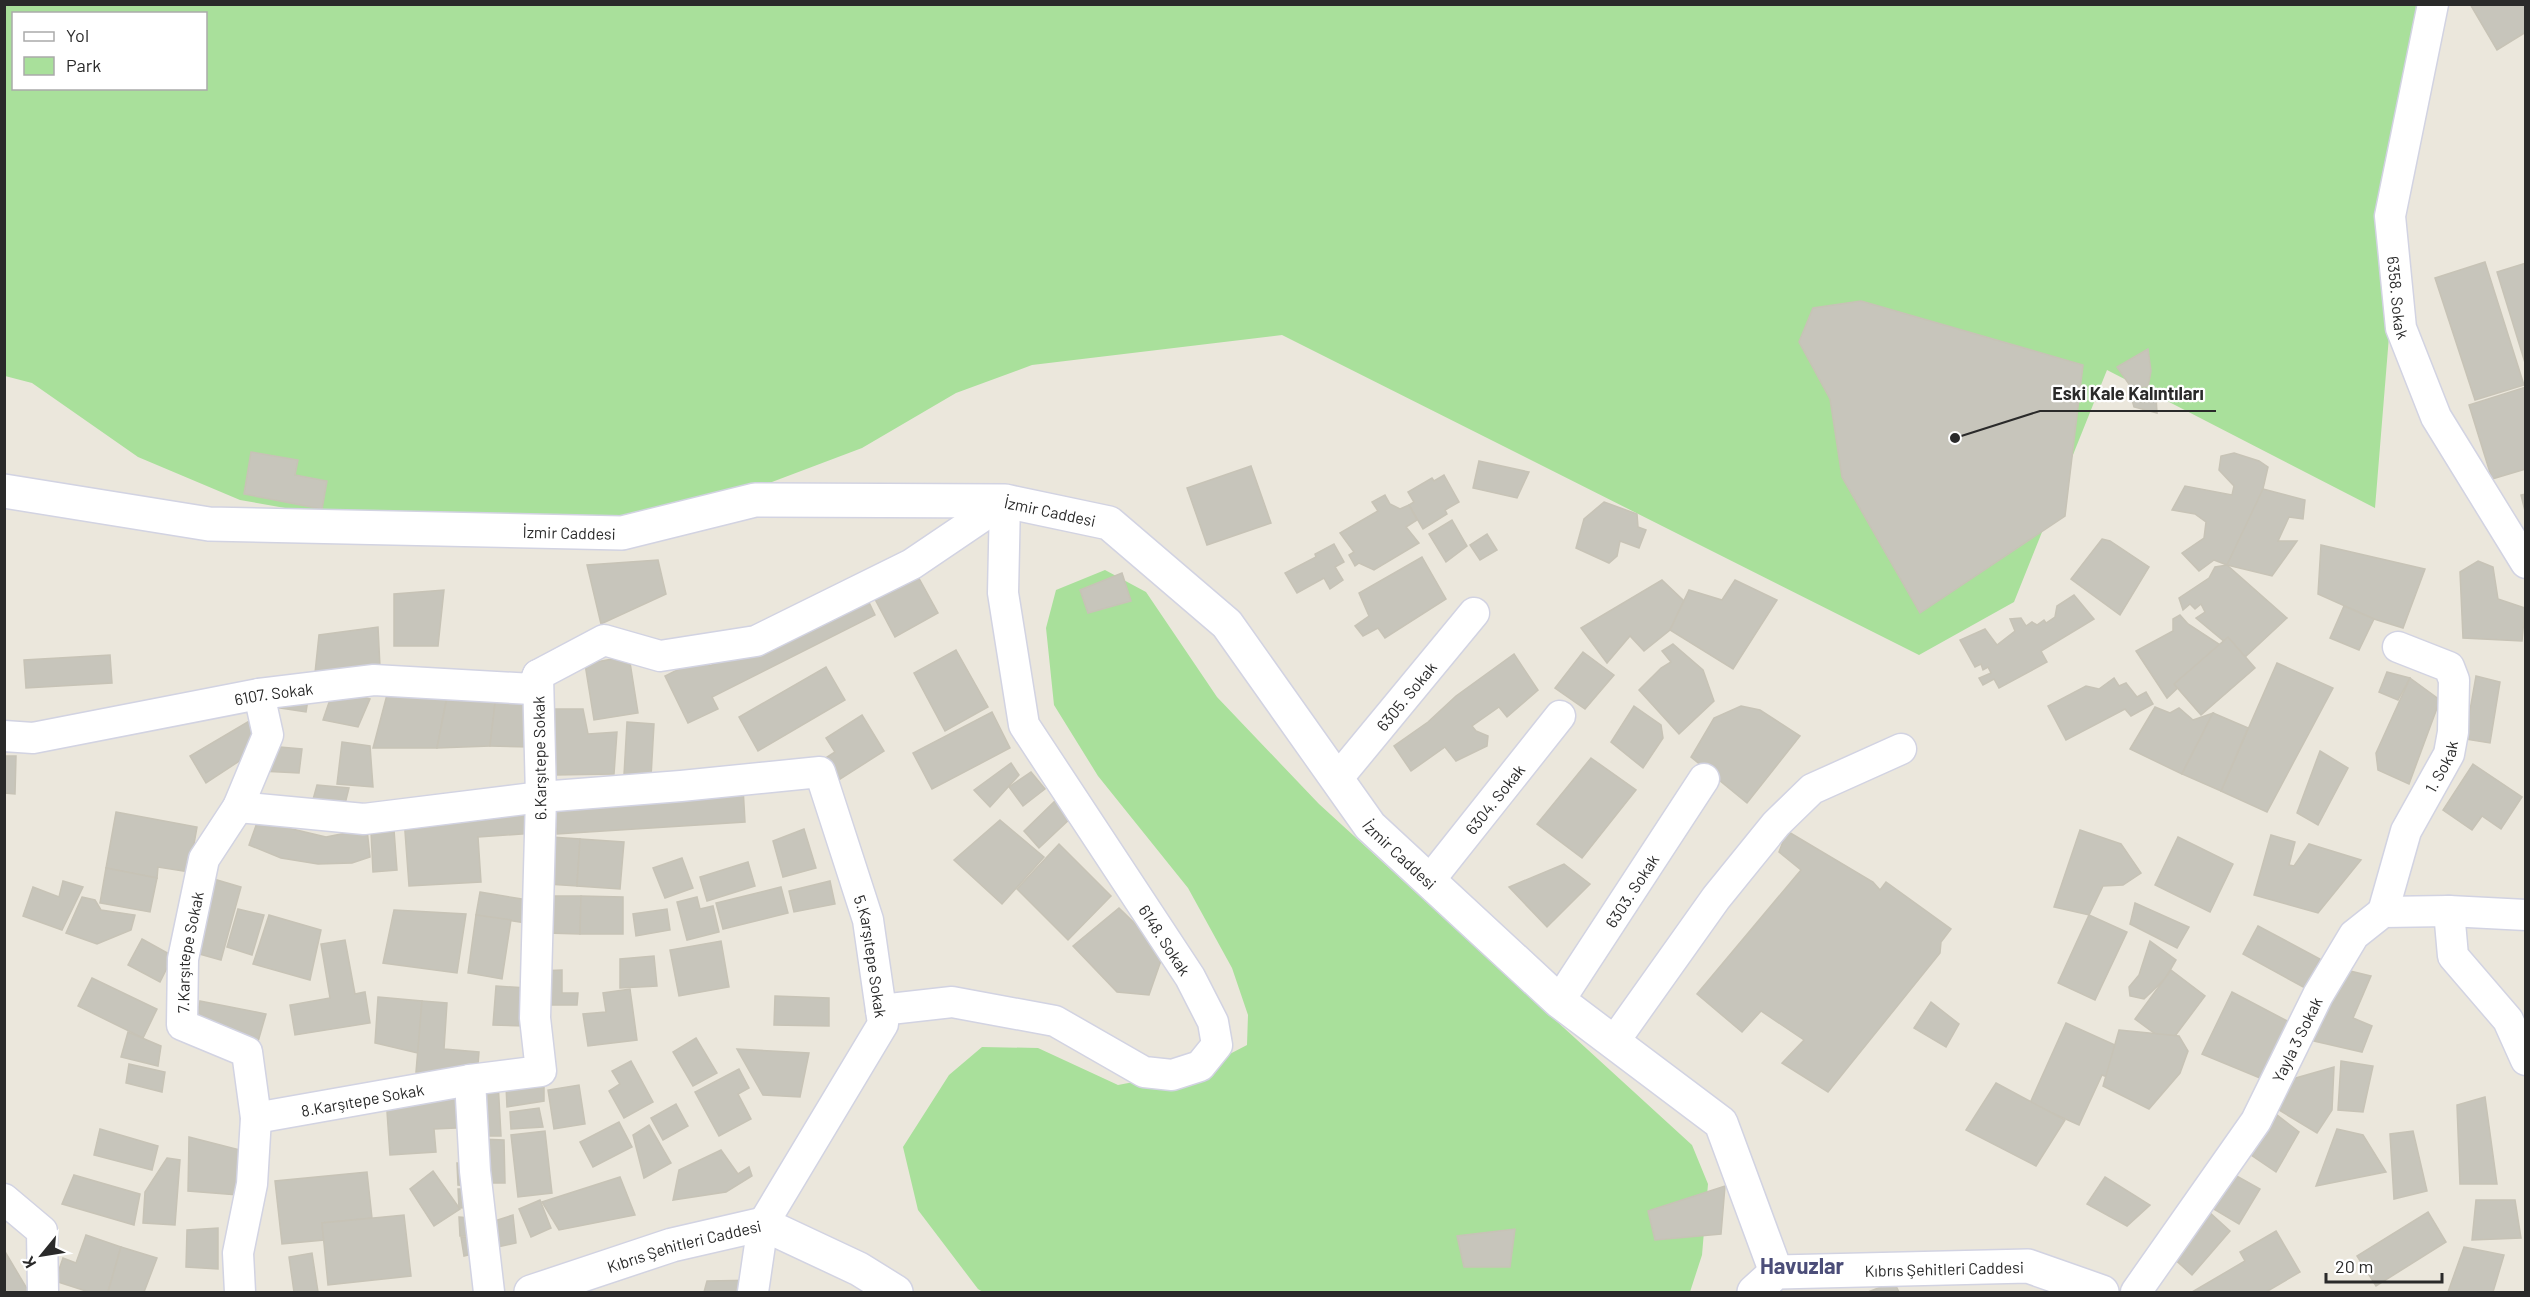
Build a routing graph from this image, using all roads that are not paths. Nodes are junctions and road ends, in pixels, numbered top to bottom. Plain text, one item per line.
1 (2433, 4) edge
2 (4, 476) edge
3 (4, 491) edge
4 (1005, 501) junction
5 (84, 505) junction
6 (2526, 563) edge
7 (1474, 613) dead end
8 (2398, 647) dead end
9 (538, 675) junction
10 (259, 694) junction
11 (1560, 716) dead end
12 (4, 736) edge
13 (1901, 749) dead end
14 (1337, 779) junction
15 (1704, 779) dead end
16 (541, 797) junction
17 (238, 807) junction
18 (1429, 881) junction
19 (2449, 911) junction
20 (2383, 912) junction
21 (2526, 915) edge
22 (1559, 1001) junction
23 (881, 1010) junction
24 (1613, 1042) junction
25 (2526, 1060) edge
26 (470, 1080) junction
27 (256, 1118) junction
28 (4, 1199) edge
29 (763, 1224) junction
30 (1772, 1286) edge
31 (43, 1293) edge
32 (240, 1293) edge
33 (489, 1293) edge
34 (531, 1293) edge
35 (753, 1293) edge
36 (896, 1293) edge
37 (2102, 1293) edge
38 (2136, 1293) edge

1 - 6 street, 6358. Sokak
2 - 5 street, İzmir Caddesi
3 - 5 street, İzmir Caddesi
4 - 5 street, İzmir Caddesi
4 - 9 street, 6.Karşıtepe Sokak
4 - 14 street, İzmir Caddesi
4 - 23 street, 6148. Sokak
7 - 14 street, 6305. Sokak
8 - 20 street, 1. Sokak
9 - 10 street, 6107. Sokak
9 - 16 street, 6.Karşıtepe Sokak
10 - 12 street, 6107. Sokak
10 - 17 street, 7.Karşıtepe Sokak
11 - 18 street, 6304. Sokak
13 - 24 street
14 - 18 street, İzmir Caddesi
15 - 22 street, 6303. Sokak
16 - 17 street
16 - 23 street, 5.Karşıtepe Sokak
16 - 26 street, 6.Karşıtepe Sokak
17 - 27 street, 7.Karşıtepe Sokak
18 - 22 street, İzmir Caddesi
19 - 20 street
19 - 21 street
19 - 25 street
20 - 38 street, Yayla 3 Sokak
22 - 24 street, İzmir Caddesi
23 - 29 street, 5.Karşıtepe Sokak
24 - 30 street, İzmir Caddesi
26 - 27 street, 8.Karşıtepe Sokak
26 - 33 street
27 - 32 street, 7.Karşıtepe Sokak
28 - 31 street
29 - 34 street, Kıbrıs Şehitleri Caddesi
29 - 35 street
29 - 36 street, Kıbrıs Şehitleri Caddesi
30 - 37 street, Kıbrıs Şehitleri Caddesi

